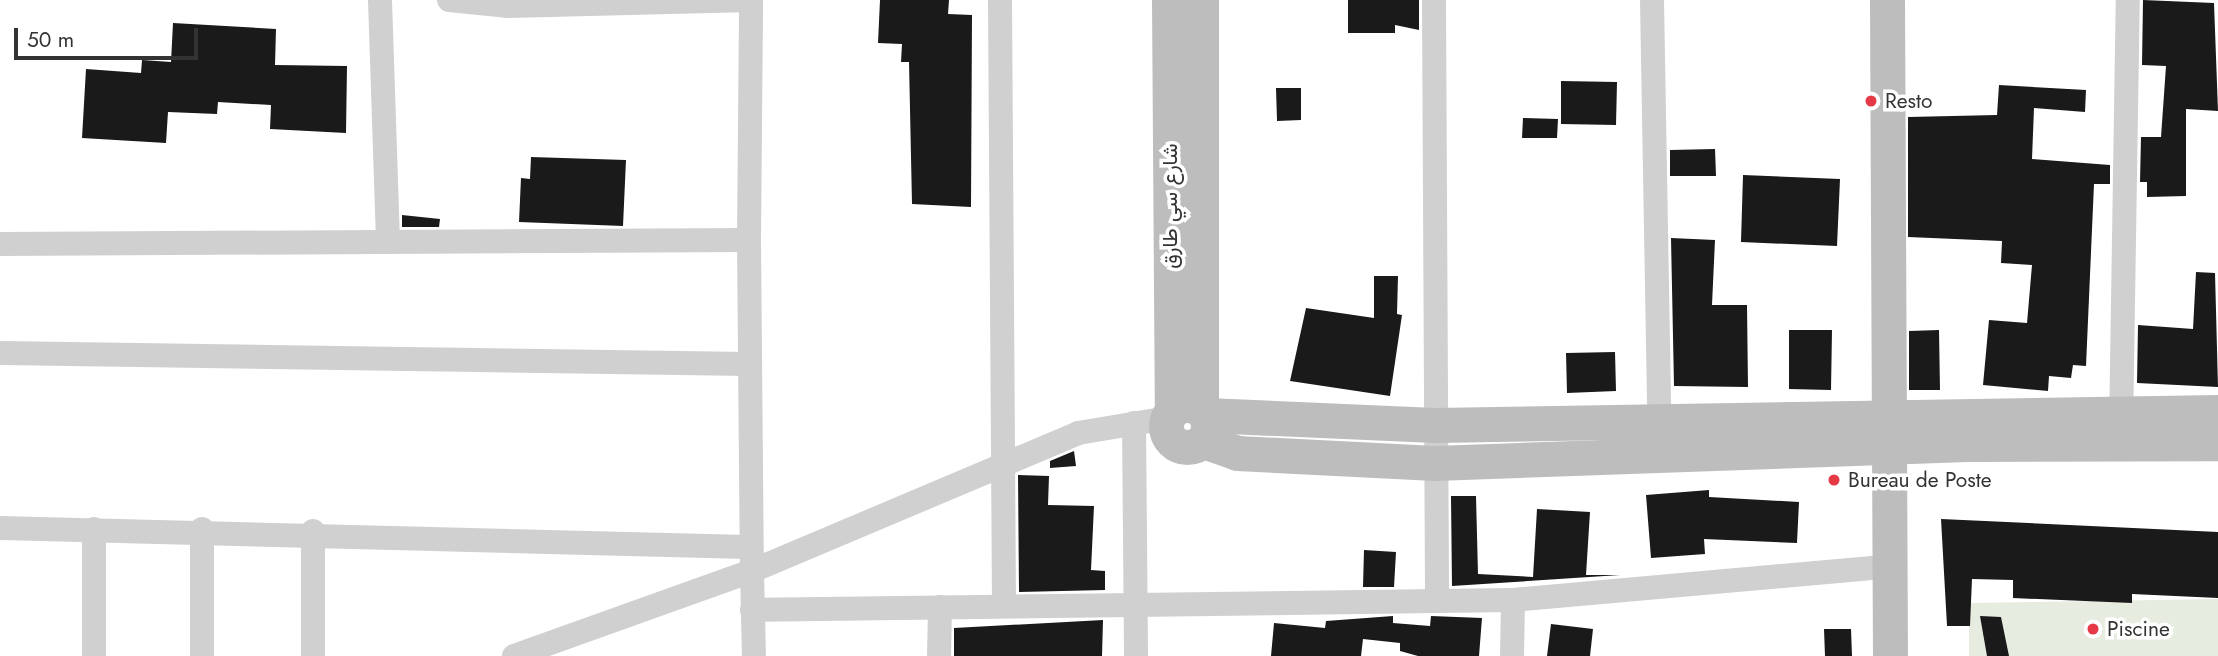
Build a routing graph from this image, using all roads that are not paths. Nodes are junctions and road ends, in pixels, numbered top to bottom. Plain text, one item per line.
1 (380, 0) edge
2 (449, 0) edge
3 (751, 0) edge
4 (1000, 0) edge
5 (1169, 0) edge
6 (1201, 0) edge
7 (1434, 0) edge
8 (1652, 0) edge
9 (1887, 0) edge
10 (2128, 0) edge
11 (509, 3) edge
12 (388, 239) junction
13 (748, 240) junction
14 (0, 244) edge
15 (0, 353) edge
16 (748, 364) junction
17 (2218, 412) edge
18 (1181, 420) junction
19 (1435, 425) junction
20 (2121, 429) junction
21 (1890, 433) junction
22 (1660, 437) junction
23 (2218, 443) edge
24 (1435, 463) junction
25 (1002, 465) junction
26 (0, 528) edge
27 (94, 529) junction
28 (202, 529) junction
29 (313, 531) junction
30 (750, 559) junction
31 (1891, 566) junction
32 (1513, 600) junction
33 (1437, 601) junction
34 (1137, 605) junction
35 (1004, 606) junction
36 (940, 607) junction
37 (752, 610) junction
38 (94, 656) edge
39 (202, 656) edge
40 (313, 656) edge
41 (514, 656) edge
42 (754, 656) edge
43 (939, 656) edge
44 (1136, 656) edge
45 (1512, 656) edge
46 (1890, 656) edge

1 - 12 street
2 - 11 street
3 - 11 street
3 - 13 street
4 - 25 street
5 - 18 street, شارع سي طارق
6 - 18 street, شارع سي طارق
7 - 19 street
8 - 22 street
9 - 21 street
10 - 20 street
12 - 13 street
12 - 14 street
13 - 16 street
15 - 16 street
16 - 30 street
17 - 20 street
18 - 19 street
18 - 24 street
18 - 25 street
18 - 34 street
19 - 22 street
19 - 24 street
20 - 21 street
20 - 23 street
21 - 22 street
21 - 31 street
22 - 24 street
24 - 33 street
25 - 30 street
25 - 35 street
26 - 27 street
27 - 28 street
27 - 38 street
28 - 29 street
28 - 39 street
29 - 30 street
29 - 40 street
30 - 37 street
30 - 41 street
31 - 32 street
31 - 46 street
32 - 33 street
32 - 45 street
33 - 34 street
34 - 35 street
34 - 44 street
35 - 36 street
36 - 37 street
36 - 43 street
37 - 42 street

